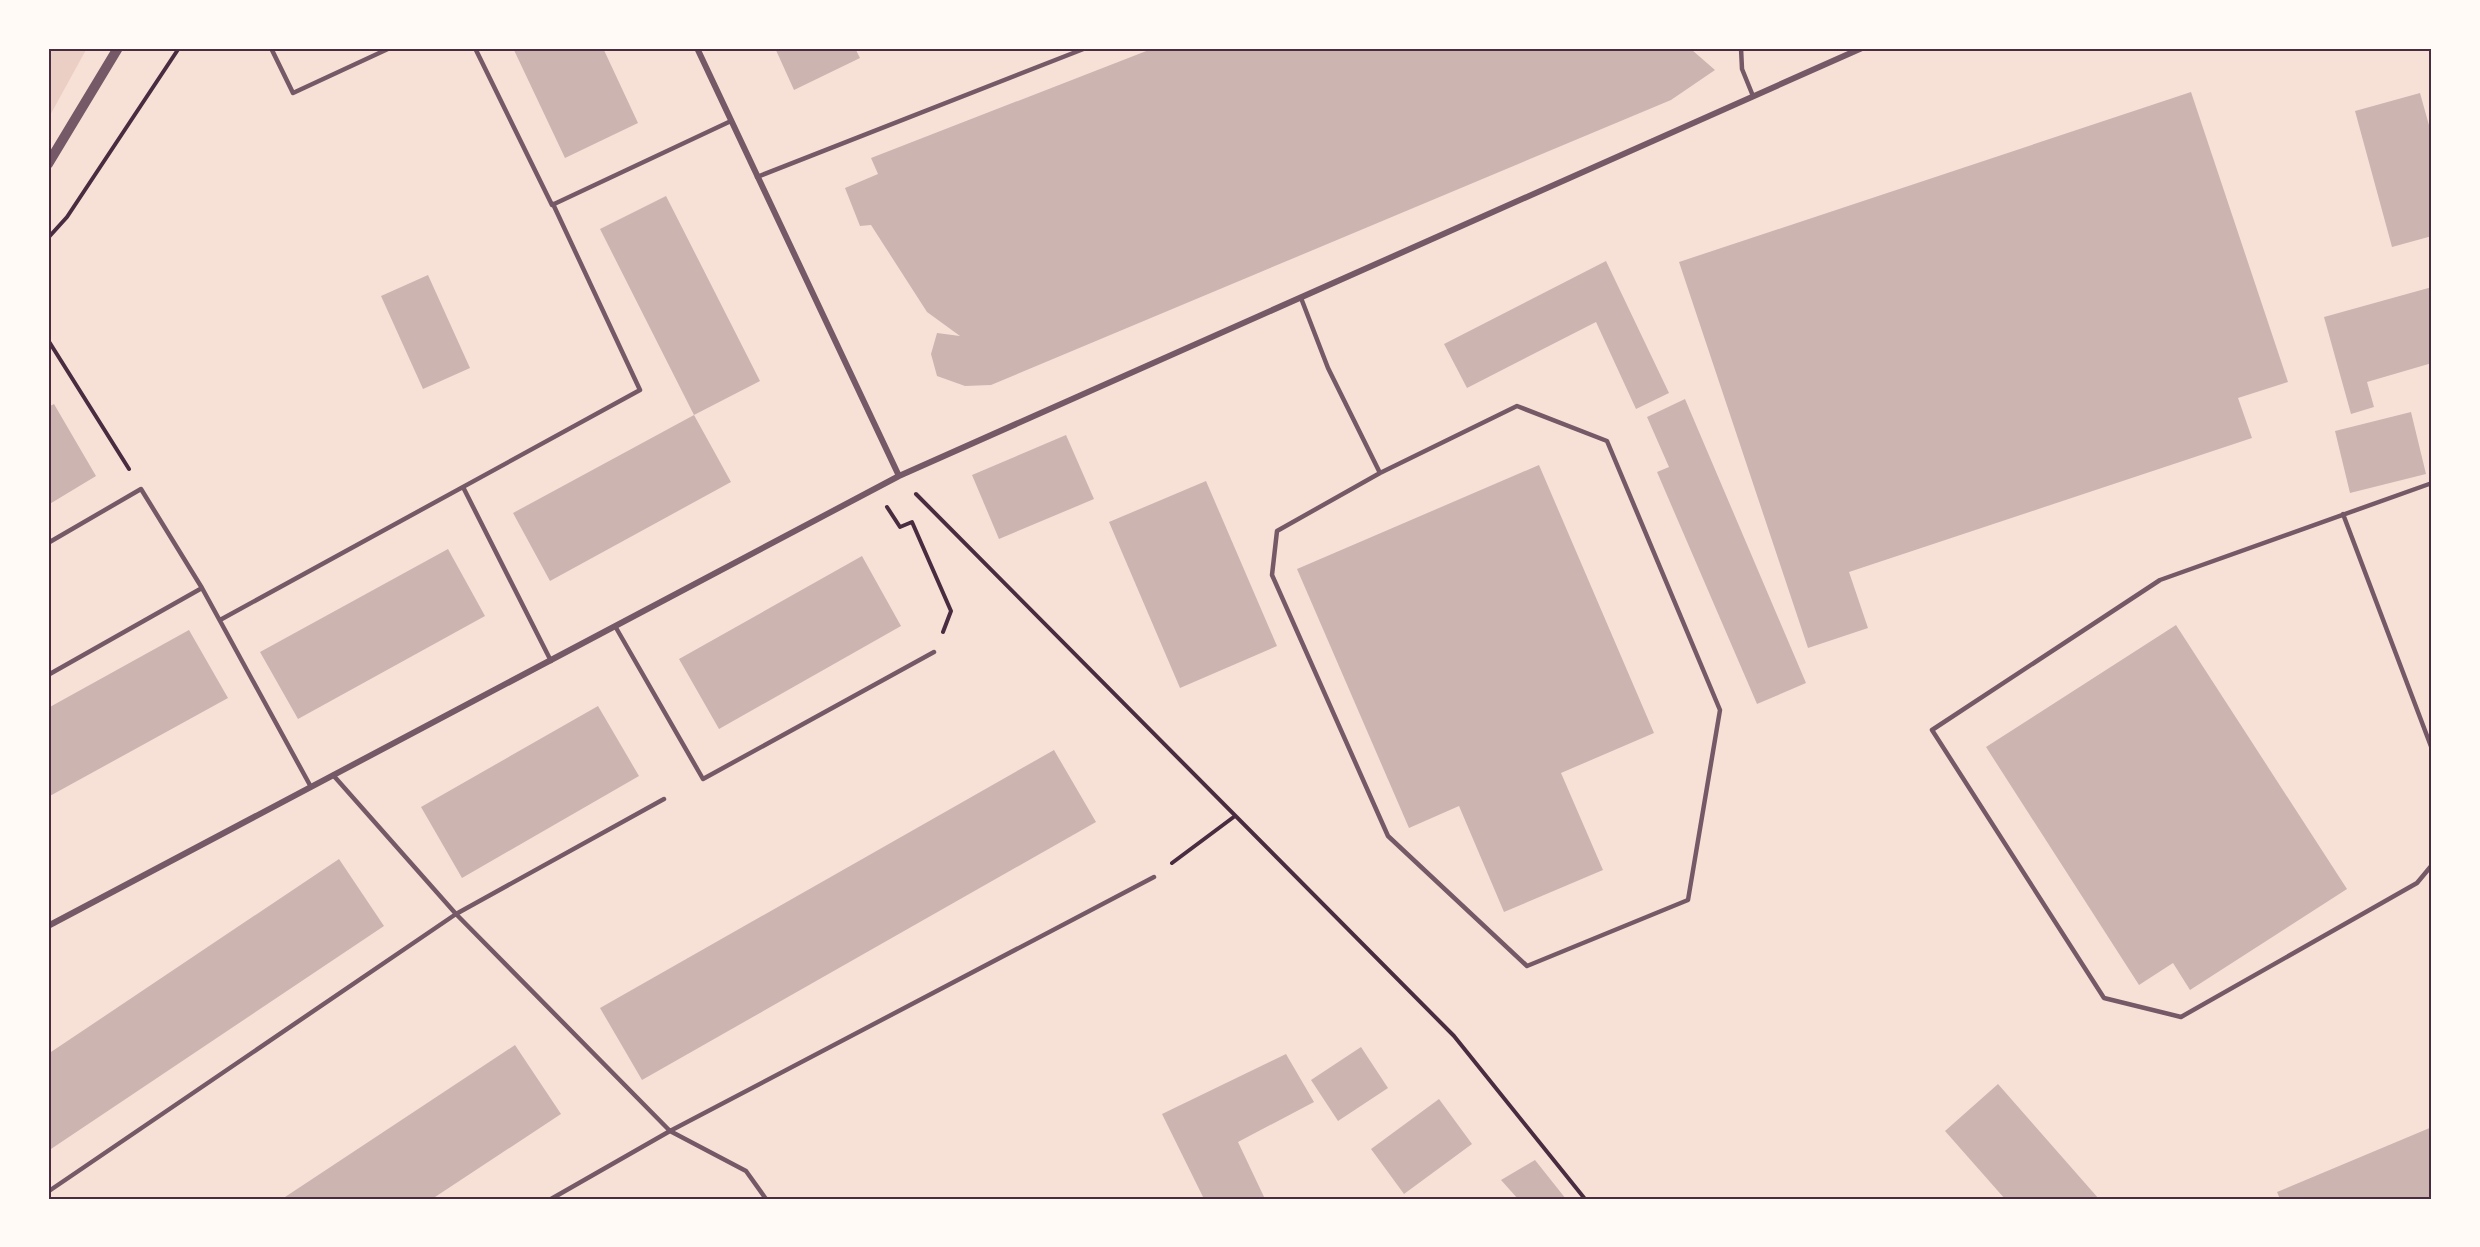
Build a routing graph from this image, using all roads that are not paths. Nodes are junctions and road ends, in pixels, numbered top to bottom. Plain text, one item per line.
1 (118, 48) edge
2 (271, 48) edge
3 (390, 48) edge
4 (476, 48) edge
5 (697, 48) edge
6 (1086, 48) edge
7 (1741, 48) edge
8 (1862, 48) edge
9 (1753, 96) junction
10 (731, 121) junction
11 (48, 164) edge
12 (758, 177) junction
13 (553, 204) junction
14 (1301, 298) junction
15 (1380, 473) junction
16 (899, 477) junction
17 (2432, 483) edge
18 (463, 487) junction
19 (2343, 514) junction
20 (48, 543) edge
21 (202, 588) junction
22 (219, 620) junction
23 (615, 626) junction
24 (934, 652) road end
25 (551, 661) junction
26 (48, 675) edge
27 (2432, 749) edge
28 (333, 775) junction
29 (310, 787) junction
30 (664, 799) dead end
31 (2432, 865) edge
32 (1154, 877) road end
33 (456, 914) junction
34 (48, 926) edge
35 (670, 1131) junction
36 (49, 1191) edge
37 (551, 1199) edge
38 (766, 1199) edge

1 - 11 street
2 - 3 lane
4 - 13 lane
5 - 10 street
6 - 12 lane
7 - 9 lane
8 - 9 street
9 - 14 street
10 - 12 street
10 - 13 lane
12 - 16 street
13 - 18 lane
14 - 15 lane
14 - 16 street
15 - 15 lane
16 - 23 street
17 - 19 lane
18 - 22 lane
18 - 25 lane
19 - 27 lane
19 - 31 lane
20 - 21 lane
21 - 22 lane
21 - 26 lane
22 - 29 lane
23 - 24 lane
23 - 25 street
25 - 28 street
28 - 29 street
28 - 33 lane
29 - 34 street
30 - 33 lane
32 - 35 lane
33 - 35 lane
33 - 36 lane
35 - 37 lane
35 - 38 lane

